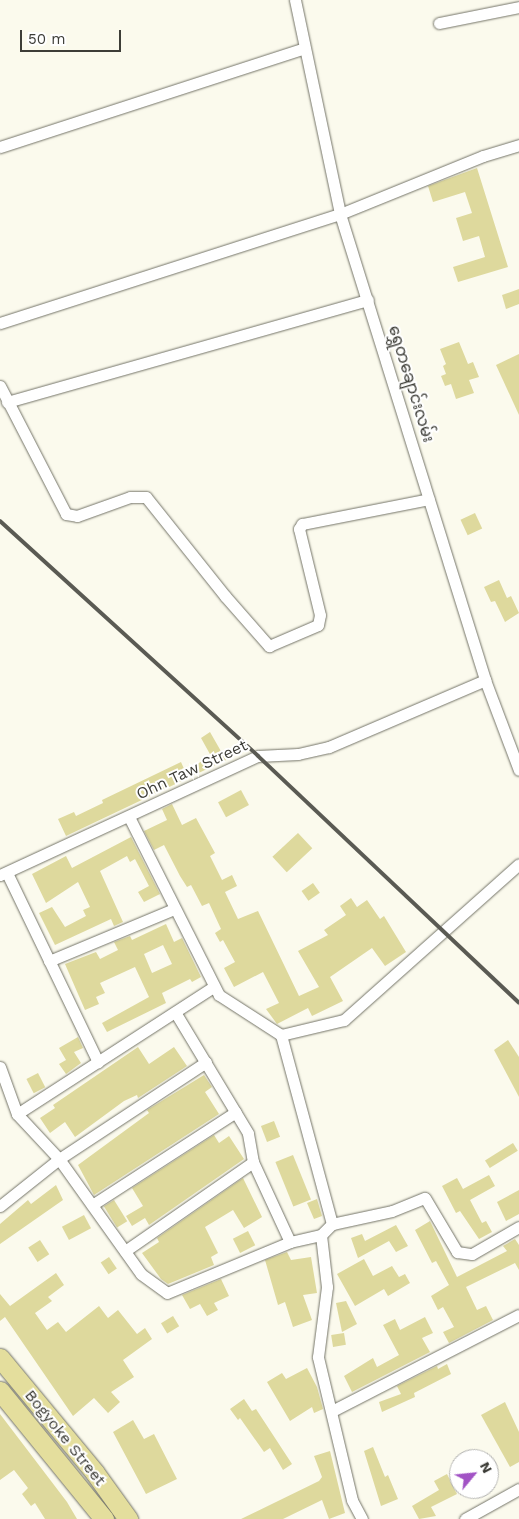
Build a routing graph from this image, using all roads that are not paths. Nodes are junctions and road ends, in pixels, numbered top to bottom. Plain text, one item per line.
1 (295, 0) edge
2 (519, 7) edge
3 (439, 23) dead end
4 (304, 48) junction
5 (519, 145) edge
6 (0, 147) edge
7 (340, 214) junction
8 (368, 300) junction
9 (0, 324) edge
10 (0, 386) edge
11 (7, 402) junction
12 (429, 499) junction
13 (486, 680) junction
14 (519, 770) edge
15 (129, 817) junction
16 (519, 864) edge
17 (3, 874) edge
18 (174, 909) junction
19 (49, 961) junction
20 (213, 987) junction
21 (175, 1012) junction
22 (282, 1035) junction
23 (98, 1062) junction
24 (206, 1062) junction
25 (0, 1067) edge
26 (236, 1112) junction
27 (17, 1114) junction
28 (59, 1159) junction
29 (253, 1162) junction
30 (92, 1205) junction
31 (0, 1206) edge
32 (332, 1224) junction
33 (519, 1227) edge
34 (321, 1235) junction
35 (290, 1242) junction
36 (125, 1251) junction
37 (519, 1315) edge
38 (0, 1358) edge
39 (0, 1392) edge
40 (332, 1411) junction
41 (519, 1489) edge
42 (104, 1519) edge
43 (128, 1519) edge
44 (362, 1519) edge
45 (465, 1519) edge

1 - 4 street, ရွှေတချောင်းလမ်း
2 - 3 street
4 - 6 street
4 - 7 street, ရွှေတချောင်းလမ်း
5 - 7 street
7 - 8 street, ရွှေတချောင်းလမ်း
7 - 9 street
8 - 11 street
8 - 12 street, ရွှေတချောင်းလမ်း
10 - 11 street
11 - 12 street
12 - 13 street, ရွှေတချောင်းလမ်း
13 - 14 street, ရွှေတချောင်းလမ်း
13 - 15 street, Ohn Taw Street
15 - 17 street, Ohn Taw Street
15 - 18 street
16 - 22 street
17 - 19 street
18 - 19 street
18 - 20 street
19 - 23 street
20 - 21 street
20 - 22 street
21 - 23 street
21 - 24 street
22 - 32 street
23 - 27 street
24 - 26 street
24 - 28 street
25 - 27 street
26 - 29 street
26 - 30 street
27 - 28 street
28 - 30 street
28 - 31 street
29 - 35 street
29 - 36 street
30 - 36 street
32 - 33 street
32 - 34 street
34 - 35 street
34 - 40 street
35 - 36 street
37 - 40 street
38 - 43 main road, Bogyoke Street
39 - 42 main road, Bogyoke Street
40 - 44 street
41 - 45 street

